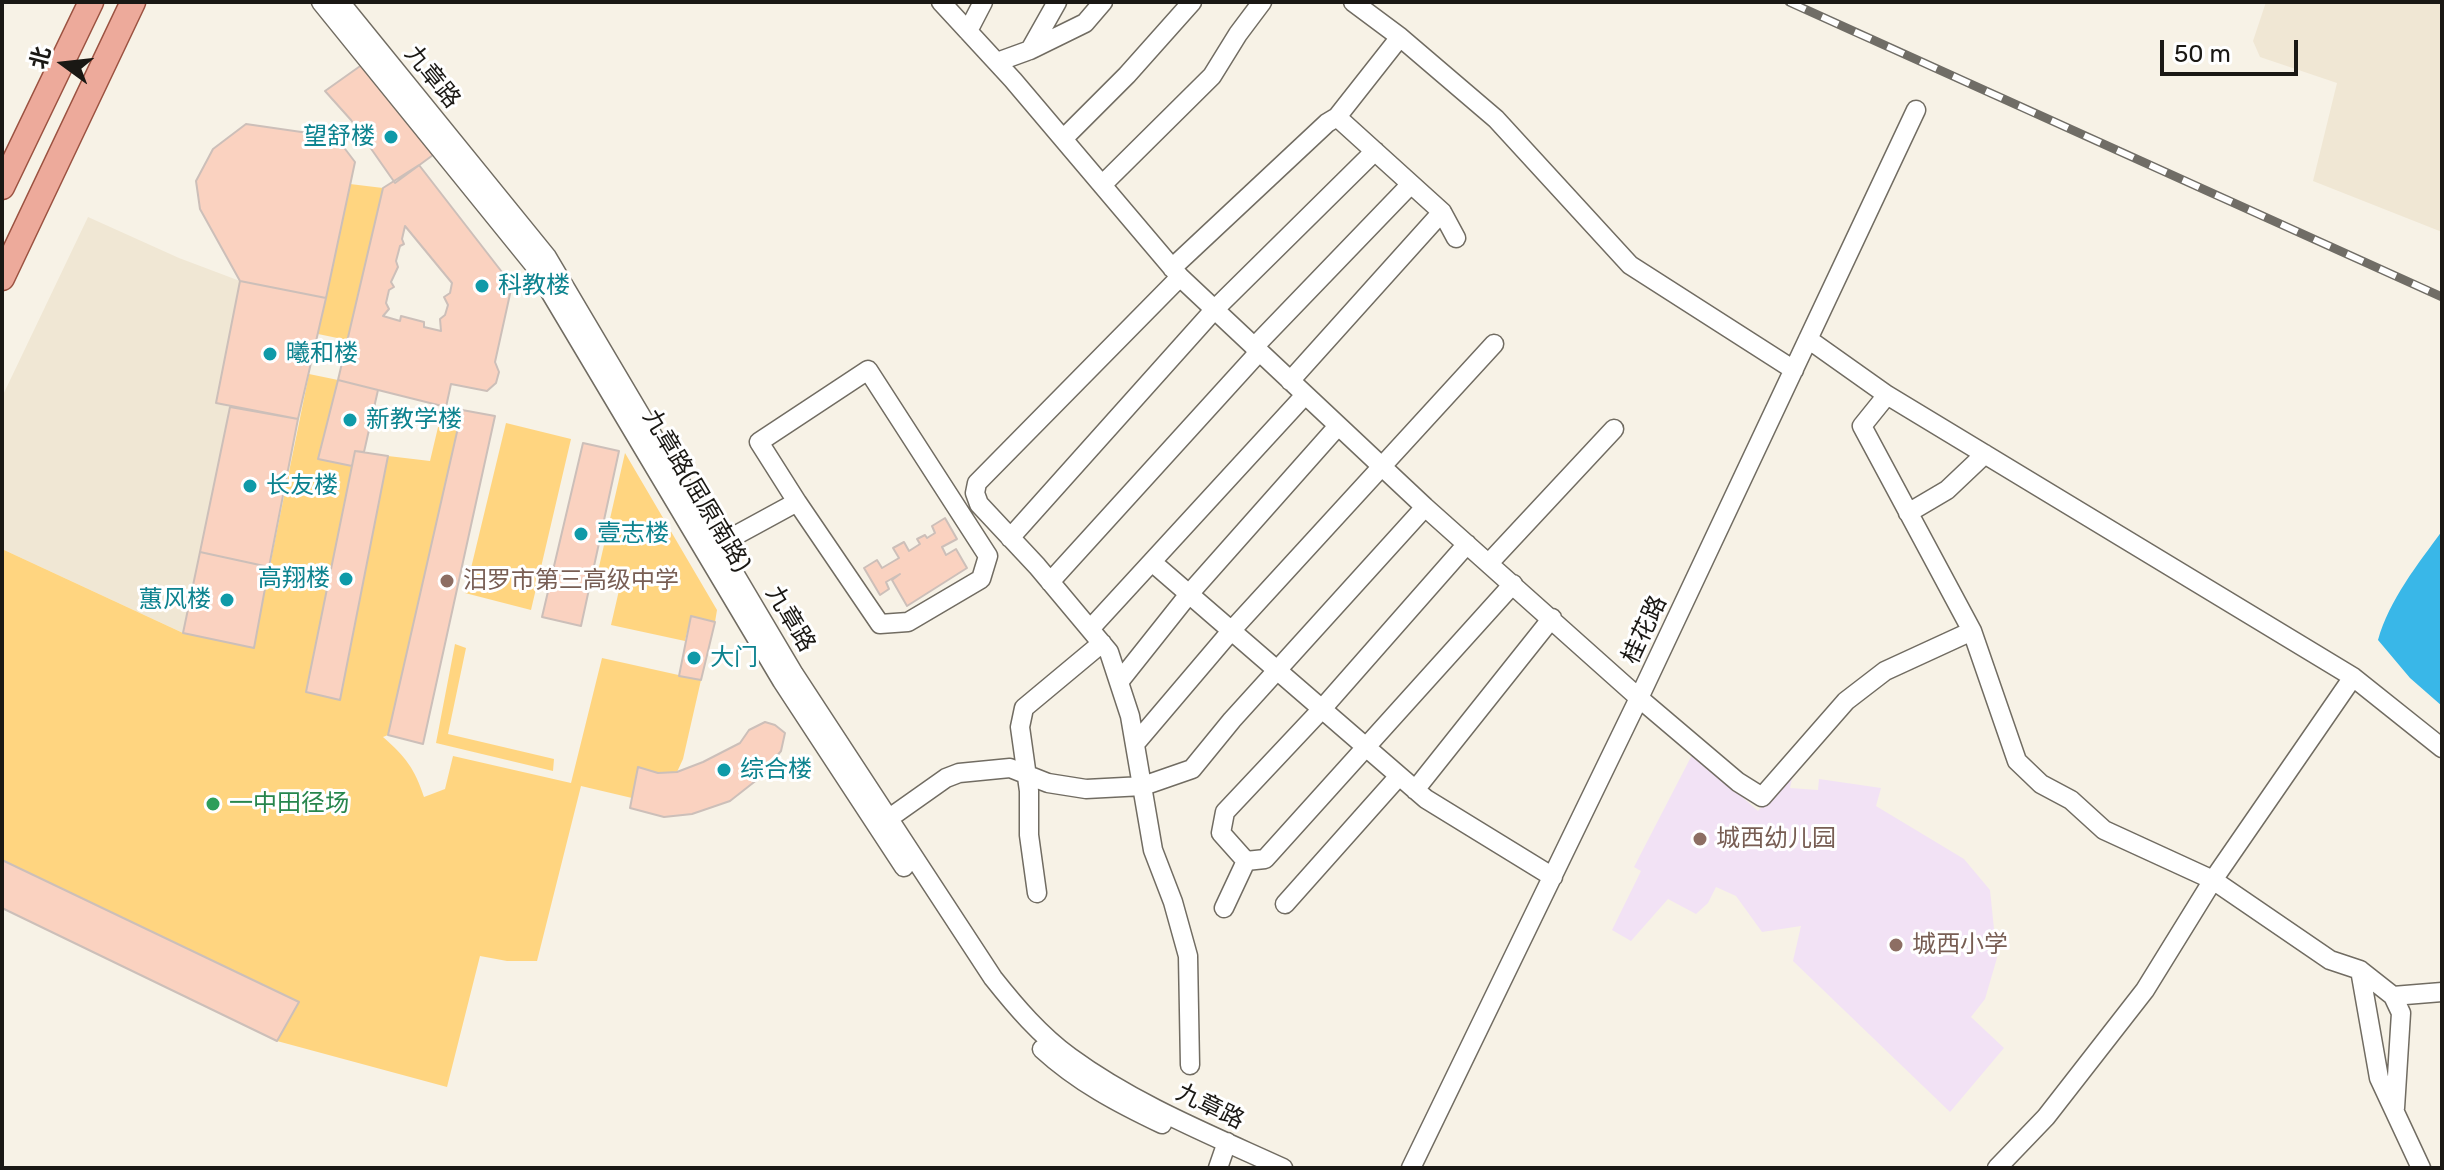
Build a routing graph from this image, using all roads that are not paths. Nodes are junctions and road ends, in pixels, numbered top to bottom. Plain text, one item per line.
1 (91, 2) edge
2 (133, 2) edge
3 (321, 2) edge
4 (340, 2) edge
5 (941, 2) edge
6 (983, 2) edge
7 (1057, 2) edge
8 (1103, 2) edge
9 (1192, 2) edge
10 (1262, 2) edge
11 (1353, 2) edge
12 (968, 31) junction
13 (1400, 37) junction
14 (1030, 50) junction
15 (997, 62) junction
16 (1916, 110) dead end
17 (1337, 117) junction
18 (1063, 139) junction
19 (1375, 151) junction
20 (4, 179) edge
21 (1411, 184) junction
22 (1102, 185) junction
23 (1442, 212) junction
24 (1456, 238) dead end
25 (1176, 273) junction
26 (2, 278) edge
27 (1214, 310) junction
28 (1808, 339) junction
29 (1494, 344) dead end
30 (1256, 350) junction
31 (1794, 370) junction
32 (1290, 381) junction
33 (1305, 395) junction
34 (1887, 395) junction
35 (1338, 426) junction
36 (1614, 429) dead end
37 (1985, 454) junction
38 (1380, 465) junction
39 (797, 502) junction
40 (1425, 507) junction
41 (1908, 513) junction
42 (1010, 538) junction
43 (1467, 544) junction
44 (718, 545) junction
45 (1152, 562) junction
46 (1489, 563) junction
47 (1050, 582) junction
48 (1513, 584) junction
49 (1189, 594) junction
50 (1552, 618) junction
51 (1231, 631) junction
52 (1972, 631) junction
53 (1096, 636) junction
54 (1277, 671) junction
55 (2353, 677) junction
56 (1119, 682) junction
57 (1639, 698) junction
58 (1321, 710) junction
59 (1135, 744) junction
60 (1364, 746) junction
61 (2442, 748) edge
62 (1025, 771) junction
63 (1399, 776) junction
64 (1143, 786) junction
65 (1415, 790) junction
66 (888, 819) junction
67 (1246, 861) junction
68 (1553, 877) junction
69 (2213, 880) junction
70 (1037, 893) dead end
71 (1285, 904) dead end
72 (1224, 908) dead end
73 (2360, 970) junction
74 (2442, 992) edge
75 (2393, 996) junction
76 (1190, 1065) dead end
77 (2395, 1110) junction
78 (1223, 1155) edge
79 (1254, 1168) edge
80 (1283, 1168) edge
81 (1411, 1168) edge
82 (1997, 1168) edge
83 (2421, 1168) edge

1 - 20 main road
2 - 26 main road
3 - 78 street, 九章路(屈原南路)
4 - 44 street, 九章路
5 - 12 street
6 - 12 street
7 - 14 street
8 - 14 street
9 - 18 street
10 - 22 street
11 - 13 street
12 - 15 street
13 - 17 street
13 - 31 street
14 - 15 street
15 - 18 street
16 - 28 street, 桂花路
17 - 19 street
17 - 25 street
18 - 22 street
19 - 21 street
19 - 27 street
21 - 23 street
21 - 30 street
22 - 25 street
23 - 24 street
23 - 32 street
25 - 27 street
25 - 42 street
27 - 30 street
27 - 42 street
28 - 31 street, 桂花路
28 - 34 street
29 - 38 street
30 - 32 street
30 - 47 street
31 - 57 street, 桂花路
32 - 33 street
33 - 35 street
33 - 45 street
34 - 37 street
34 - 41 street
35 - 38 street
35 - 49 street
36 - 46 street
37 - 41 street
37 - 55 street
38 - 40 street
38 - 51 street
39 - 39 street
39 - 44 street
40 - 43 street
40 - 54 street
41 - 52 street
42 - 47 street
43 - 46 street
43 - 58 street
44 - 66 street, 九章路
45 - 49 street
45 - 53 street
46 - 48 street
47 - 53 street
48 - 50 street
48 - 60 street
49 - 51 street
49 - 56 street
50 - 57 street
50 - 65 street
51 - 54 street
51 - 59 street
52 - 57 street
52 - 69 street
53 - 56 street
53 - 62 street
54 - 58 street
54 - 64 street
55 - 61 street
55 - 69 street
56 - 59 street
57 - 68 street, 桂花路
58 - 60 street
58 - 67 street
59 - 64 street
60 - 63 street
60 - 67 street
62 - 64 street
62 - 66 street
62 - 70 street
63 - 65 street
63 - 71 street
64 - 76 street
65 - 68 street
66 - 78 street, 九章路
67 - 72 street
68 - 81 street, 桂花路
69 - 73 street
69 - 82 street
73 - 75 street
73 - 77 street
74 - 75 street
75 - 77 street
77 - 83 street
78 - 79 street, 九章路(屈原南路)
78 - 80 street, 九章路

